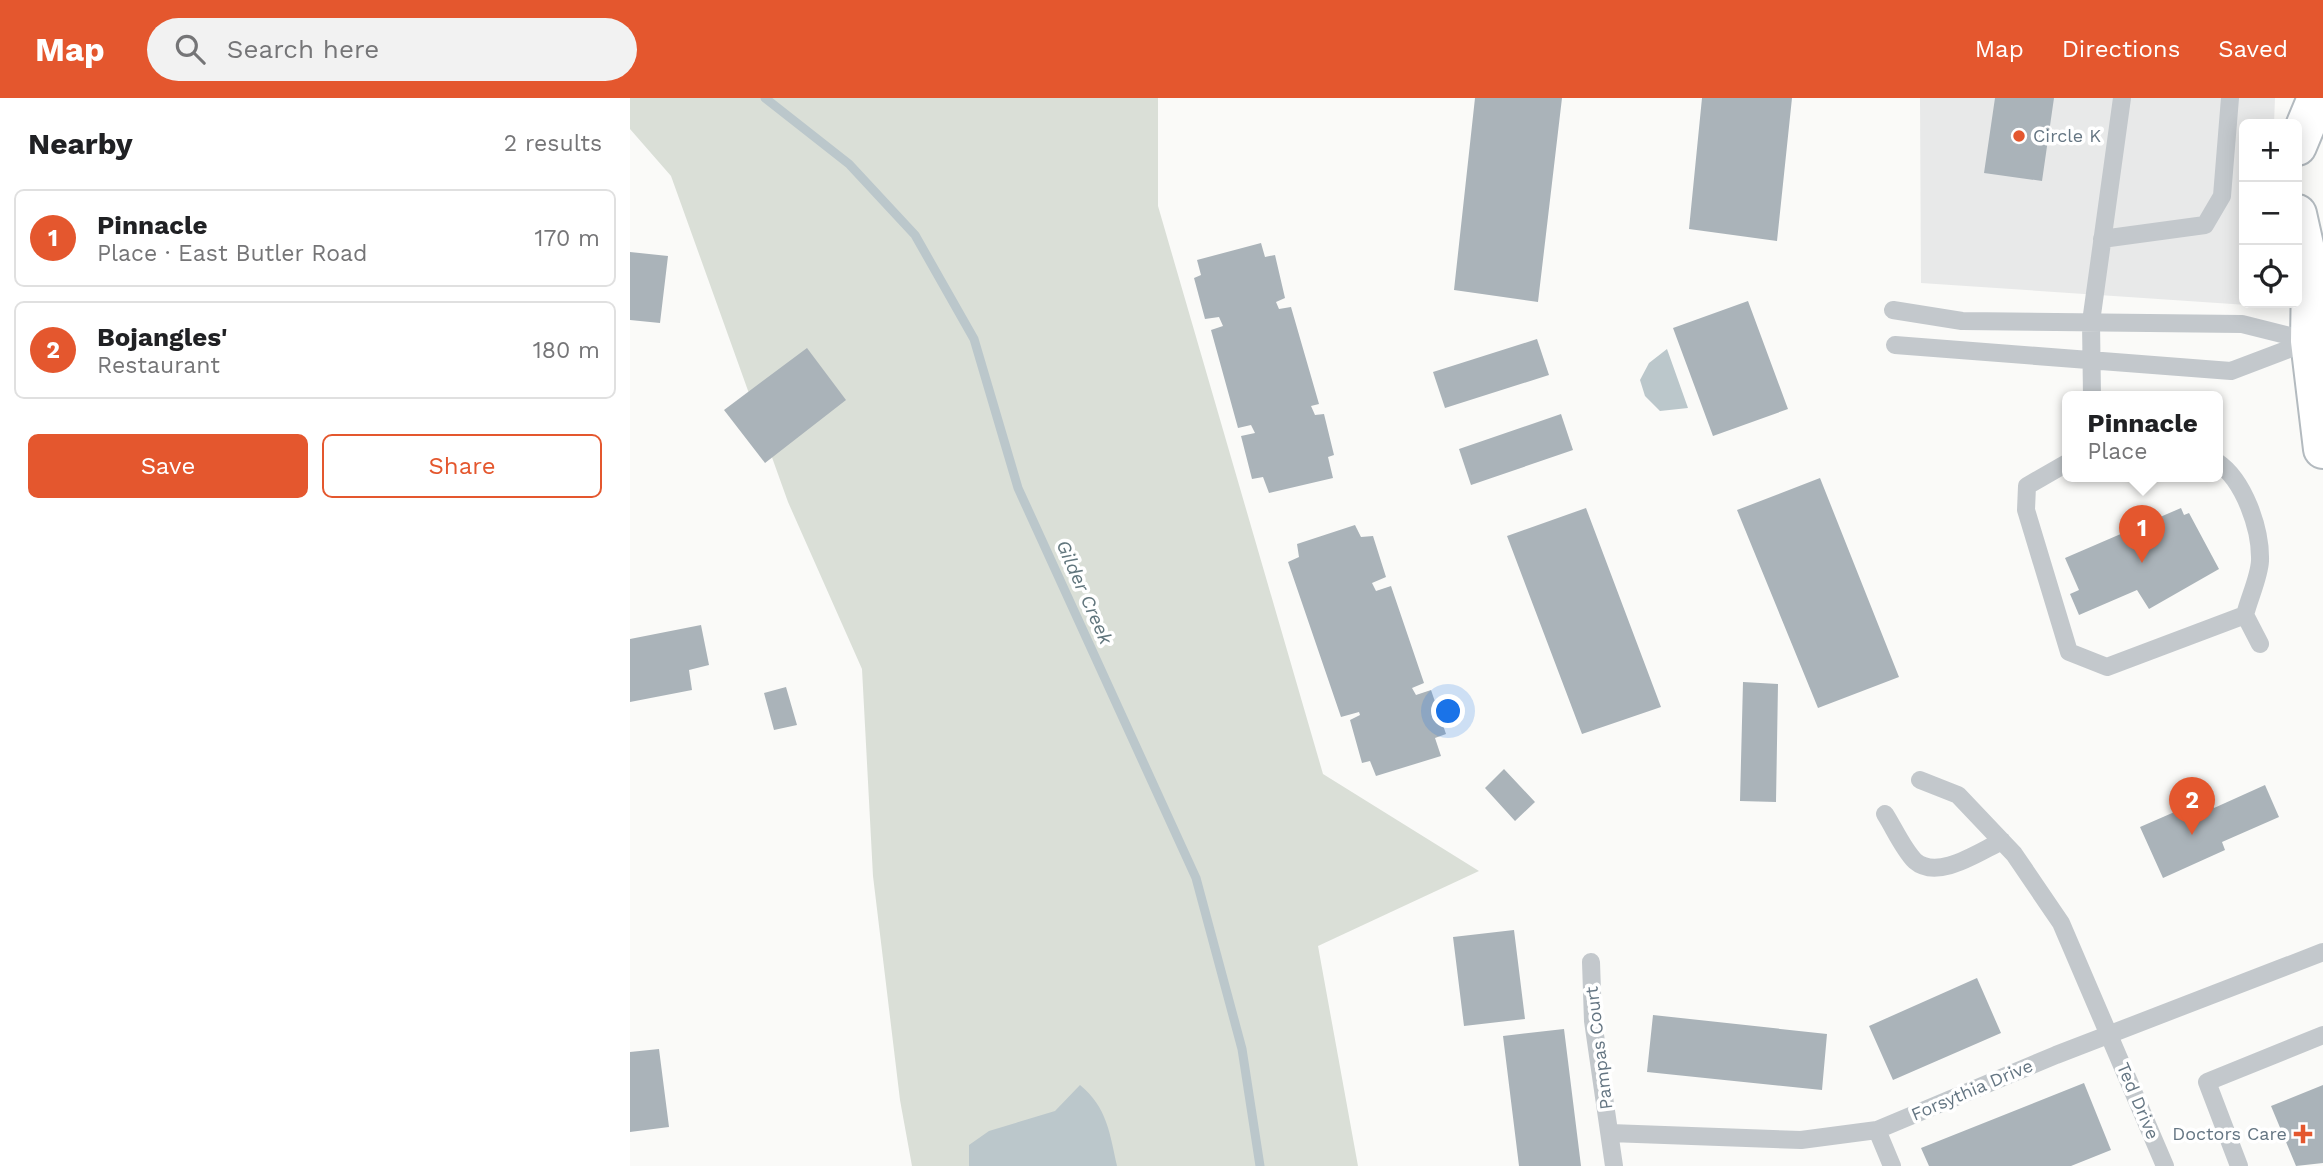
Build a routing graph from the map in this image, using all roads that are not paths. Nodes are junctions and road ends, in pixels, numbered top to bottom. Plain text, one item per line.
1 (2122, 98) edge
2 (2230, 98) edge
3 (2317, 98) edge
4 (2302, 134) edge
5 (2323, 227) edge
6 (2302, 236) edge
7 (2102, 239) junction
8 (2311, 276) junction
9 (1893, 310) dead end
10 (2091, 323) junction
11 (2311, 341) junction
12 (1895, 345) dead end
13 (2090, 360) junction
14 (2092, 391) edge
15 (2323, 449) edge
16 (2062, 466) edge
17 (2223, 466) edge
18 (2245, 615) junction
19 (2260, 644) dead end
20 (1920, 780) dead end
21 (1885, 814) dead end
22 (2002, 841) junction
23 (2321, 958) edge
24 (1591, 962) dead end
25 (2111, 1035) junction
26 (2323, 1035) edge
27 (1877, 1130) junction
28 (1610, 1133) junction
29 (1614, 1166) edge
30 (1892, 1166) edge
31 (2165, 1166) edge
32 (2239, 1166) edge

1 - 7 lane
2 - 7 lane
3 - 4 main road
5 - 8 main road
6 - 8 main road
7 - 10 lane
8 - 11 main road
9 - 10 lane
10 - 11 lane
10 - 13 lane
11 - 13 lane
11 - 15 main road
12 - 13 lane
13 - 14 lane
16 - 18 lane
17 - 18 lane
18 - 19 lane
20 - 22 lane, Ted Drive
21 - 22 lane
22 - 25 lane, Ted Drive
23 - 25 lane, Forsythia Drive
24 - 28 lane, Pampas Court
25 - 27 lane, Forsythia Drive
25 - 31 lane, Ted Drive
26 - 32 lane
27 - 28 lane, Forsythia Drive
27 - 30 lane
28 - 29 lane, Pampas Court

